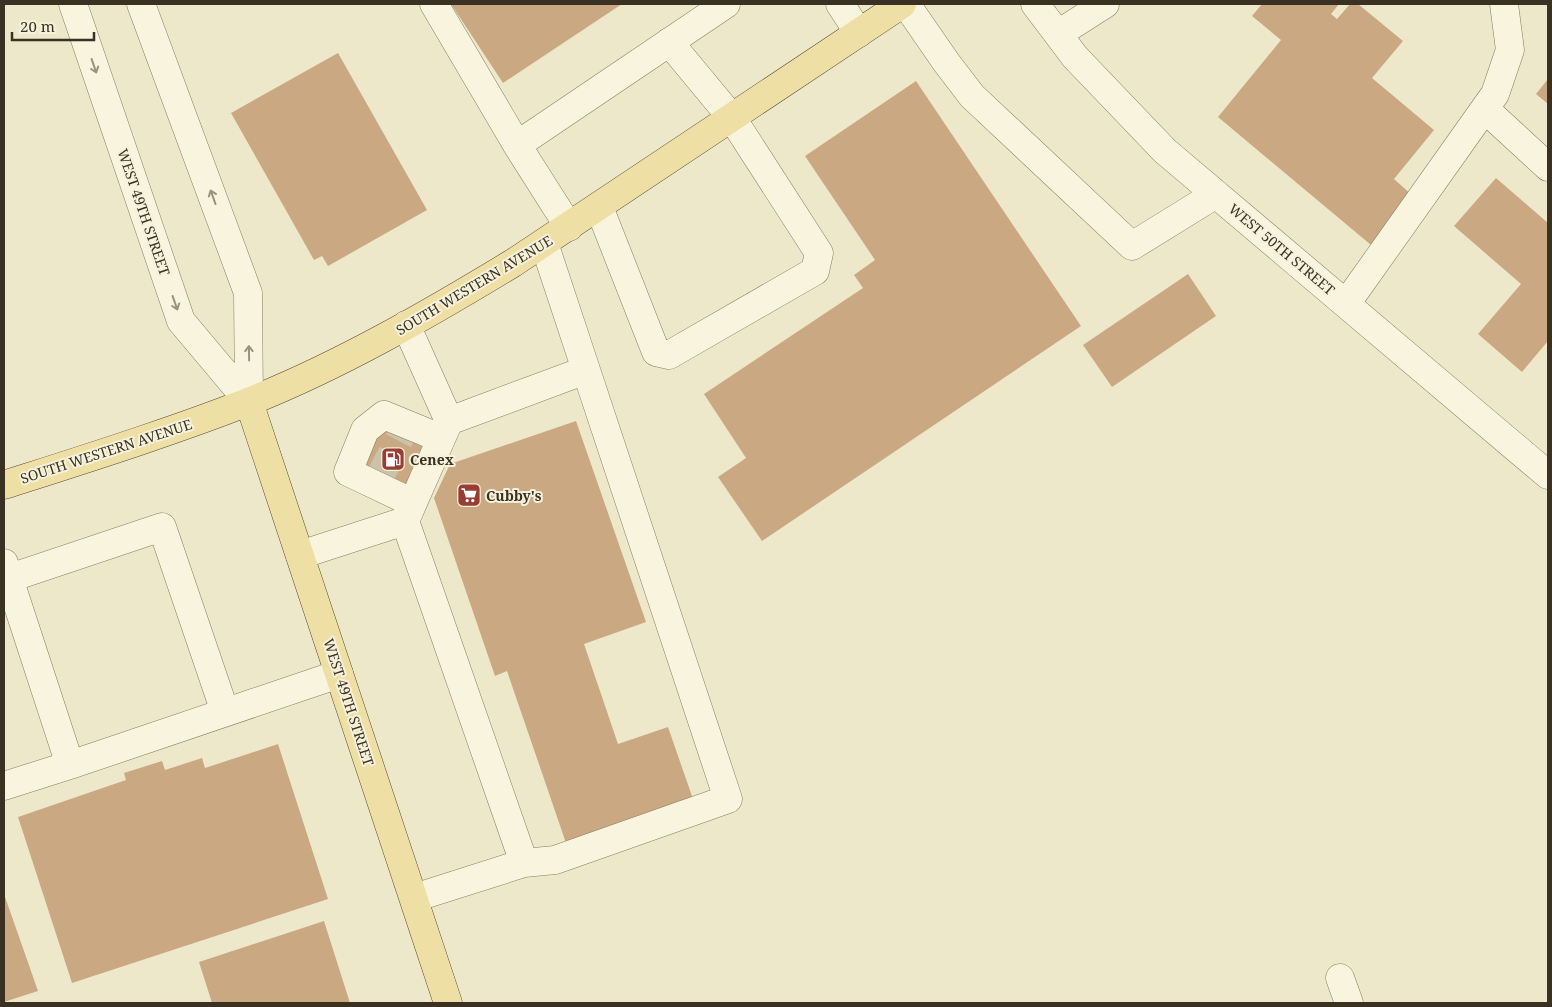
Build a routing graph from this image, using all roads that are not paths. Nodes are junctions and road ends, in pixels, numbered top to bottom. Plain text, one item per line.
1 (73, 4) edge
2 (141, 4) edge
3 (434, 4) edge
4 (726, 4) edge
5 (840, 4) edge
6 (904, 4) edge
7 (1035, 4) edge
8 (1106, 4) edge
9 (1504, 4) edge
10 (859, 33) junction
11 (1058, 34) junction
12 (669, 42) junction
13 (1485, 109) junction
14 (732, 118) junction
15 (517, 145) junction
16 (1548, 167) edge
17 (1216, 194) junction
18 (599, 207) junction
19 (569, 227) junction
20 (544, 243) junction
21 (1346, 304) junction
22 (406, 326) junction
23 (586, 370) junction
24 (249, 402) junction
25 (445, 429) junction
26 (1548, 475) edge
27 (4, 486) edge
28 (409, 512) junction
29 (300, 555) junction
30 (5, 574) edge
31 (339, 674) junction
32 (225, 712) junction
33 (70, 765) junction
34 (4, 786) edge
35 (524, 863) junction
36 (414, 898) junction
37 (1340, 978) dead end
38 (448, 1003) edge
39 (1349, 1003) edge

1 -> 24 street, WEST 49TH STREET
24 -> 2 street, WEST 49TH STREET
3 - 15 street
4 - 12 street
5 - 10 street
6 - 10 main road, SOUTH WESTERN AVENUE
6 - 17 street
7 - 11 street, WEST 50TH STREET
8 - 11 street
9 - 13 street
10 - 14 main road, SOUTH WESTERN AVENUE
11 - 17 street, WEST 50TH STREET
12 - 14 street
12 - 15 street
13 - 16 street
13 - 21 street
14 - 18 main road, SOUTH WESTERN AVENUE
14 - 18 street
15 - 19 street
17 - 21 street, WEST 50TH STREET
18 - 19 main road, SOUTH WESTERN AVENUE
19 - 20 main road, SOUTH WESTERN AVENUE
20 - 22 main road, SOUTH WESTERN AVENUE
20 - 23 street
21 - 26 street, WEST 50TH STREET
22 - 24 main road, SOUTH WESTERN AVENUE
22 - 25 street
23 - 25 street
23 - 35 street
24 - 27 main road, SOUTH WESTERN AVENUE
24 - 29 main road, WEST 49TH STREET
25 - 28 street
25 - 28 street
28 - 29 street
28 - 35 street
29 - 31 main road, WEST 49TH STREET
30 - 32 street
30 - 33 street
31 - 32 street
31 - 36 main road, WEST 49TH STREET
32 - 33 street
33 - 34 street
35 - 36 street
36 - 38 main road, WEST 49TH STREET
37 - 39 street

